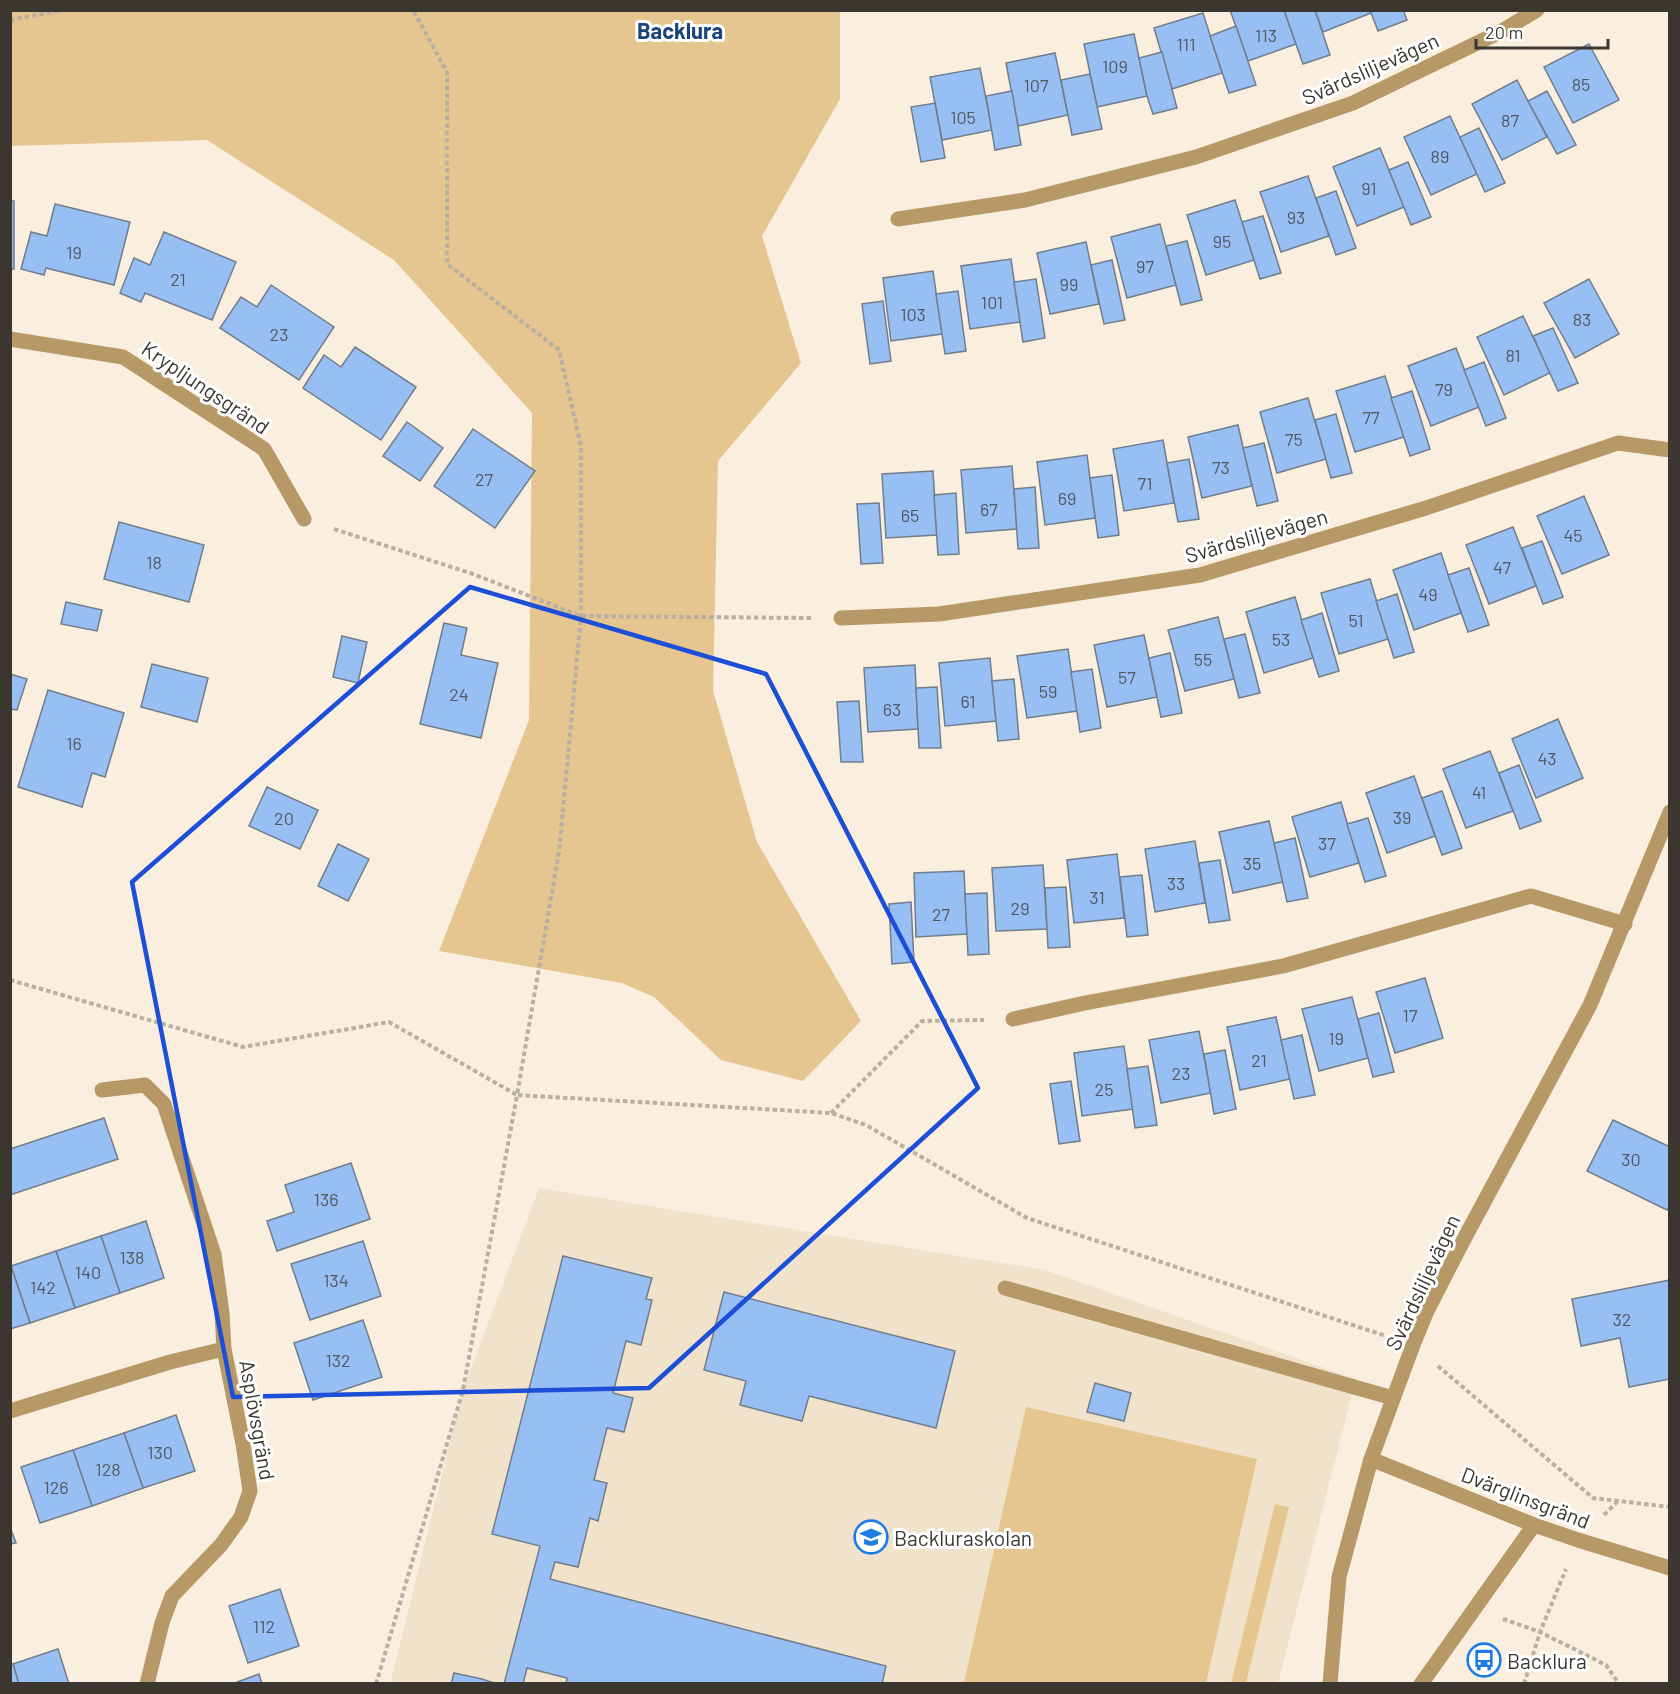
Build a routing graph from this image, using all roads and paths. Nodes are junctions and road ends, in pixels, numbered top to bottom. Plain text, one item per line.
1 (63, 10) edge
2 (413, 10) edge
3 (1537, 10) edge
4 (10, 20) edge
5 (898, 219) dead end
6 (10, 339) edge
7 (1670, 450) edge
8 (304, 519) joint
9 (581, 616) junction
10 (842, 618) joint
11 (1670, 812) edge
12 (1625, 924) junction
13 (10, 980) edge
14 (1013, 1019) joint
15 (102, 1090) dead end
16 (518, 1095) junction
17 (831, 1113) junction
18 (1005, 1288) dead end
19 (1413, 1345) junction
20 (224, 1349) junction
21 (1393, 1398) junction
22 (10, 1411) edge
23 (1371, 1459) junction
24 (1618, 1501) junction
25 (1670, 1507) edge
26 (1534, 1525) junction
27 (1578, 1540) junction
28 (1670, 1568) edge
29 (1474, 1609) junction
30 (1539, 1632) junction
31 (147, 1683) edge
32 (376, 1683) edge
33 (1330, 1683) edge
34 (1421, 1683) edge
35 (1524, 1683) edge
36 (1620, 1683) edge

1 - 4 path
2 - 9 path
3 - 5 street, Svärdsliljevägen
6 - 8 street, Krypljungsgränd
7 - 10 street, Svärdsliljevägen
8 - 9 path
9 - 10 path
9 - 16 path
11 - 12 street, Svärdsliljevägen
12 - 14 street
12 - 19 street, Svärdsliljevägen
13 - 16 path
14 - 17 path
15 - 20 street, Asplövsgränd
16 - 17 path
16 - 32 path
17 - 19 path
18 - 21 street
19 - 21 street, Svärdsliljevägen
19 - 24 path
20 - 22 street, Asplövsgränd
20 - 31 street, Asplövsgränd
21 - 23 street, Svärdsliljevägen
23 - 26 street, Dvärglinsgränd
23 - 33 street, Svärdsliljevägen
24 - 25 path
24 - 27 path
26 - 27 street, Dvärglinsgränd
26 - 29 street
27 - 28 street, Dvärglinsgränd
27 - 30 path
29 - 30 path
29 - 34 street
30 - 35 path
30 - 36 path

